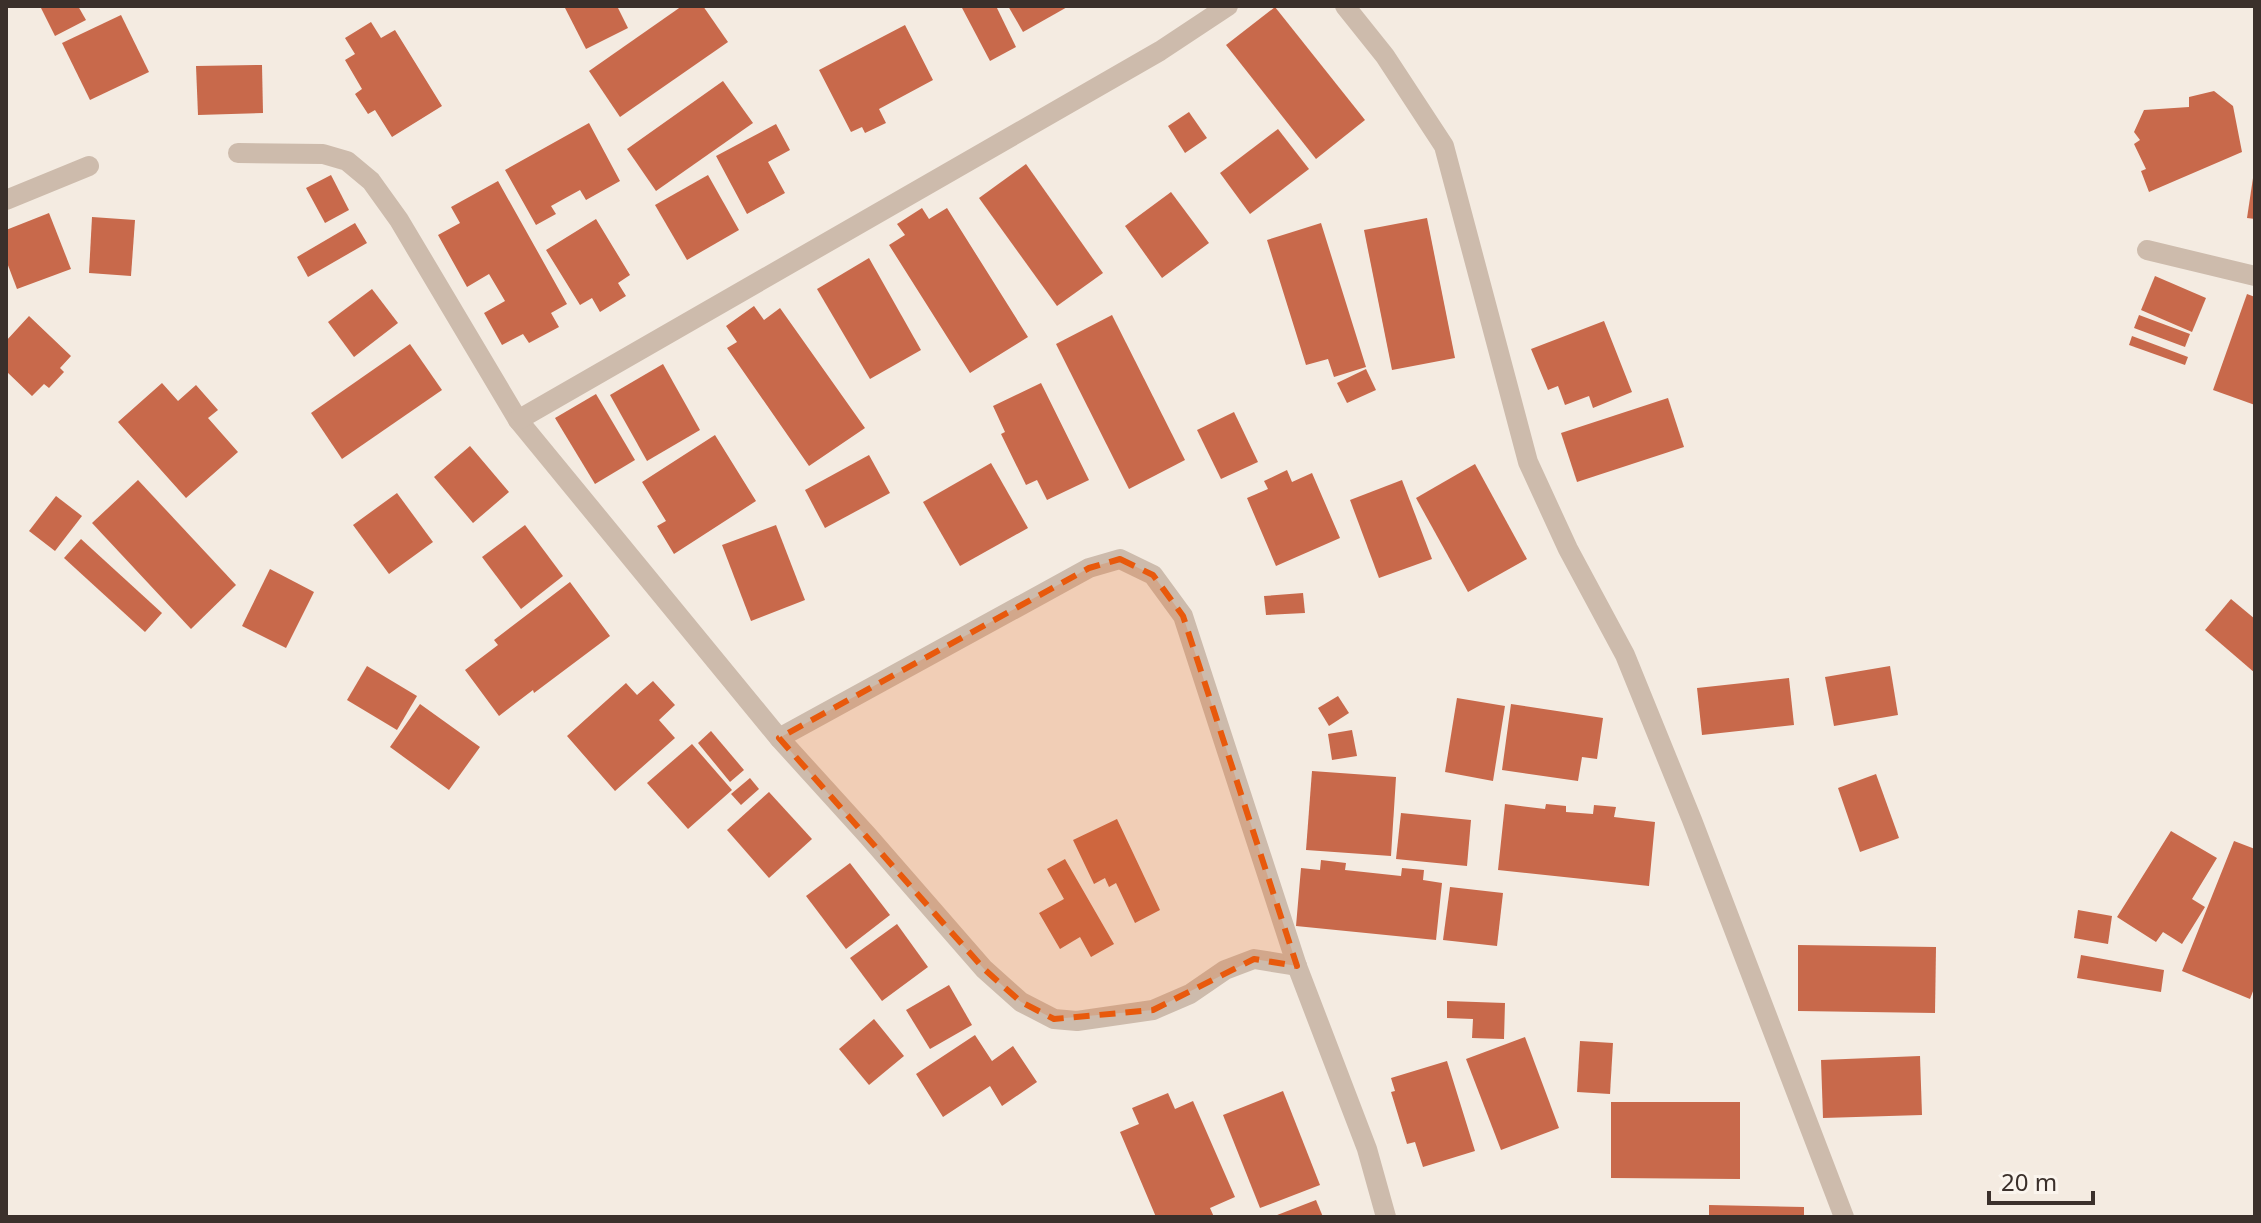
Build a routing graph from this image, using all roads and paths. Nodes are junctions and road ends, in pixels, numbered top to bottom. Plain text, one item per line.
1 (1228, 6) edge
2 (1345, 6) edge
3 (238, 153) dead end
4 (89, 166) dead end
5 (6, 200) edge
6 (2147, 250) dead end
7 (2255, 276) edge
8 (518, 420) junction
9 (779, 738) junction
10 (1297, 966) junction
11 (1386, 1217) edge
12 (1844, 1217) edge

1 - 8 street
2 - 12 street
3 - 8 street
4 - 5 street
6 - 7 street
8 - 9 street
9 - 10 street
9 - 10 street
10 - 11 street

